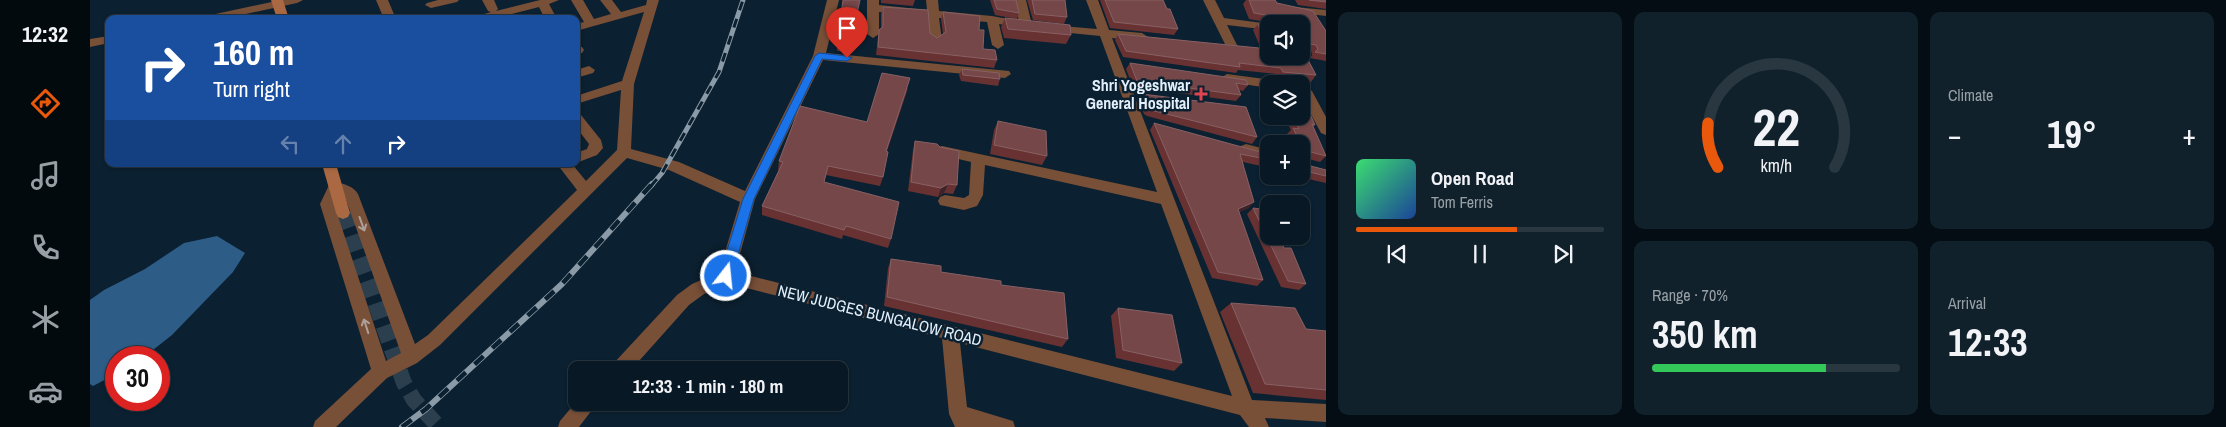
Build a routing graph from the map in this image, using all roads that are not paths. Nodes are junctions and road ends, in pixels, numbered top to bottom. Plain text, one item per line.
1 (297, 0) edge
2 (382, 0) edge
3 (452, 0) edge
4 (524, 0) edge
5 (577, 0) edge
6 (606, 0) edge
7 (833, 0) edge
8 (932, 0) edge
9 (1020, 0) edge
10 (1092, 0) edge
11 (1209, 0) edge
12 (1320, 0) edge
13 (543, 1) edge
14 (278, 2) edge
15 (651, 4) edge
16 (873, 4) edge
17 (431, 5) dead end
18 (1326, 9) edge
19 (1296, 10) edge
20 (1312, 12) junction
21 (933, 13) junction
22 (1326, 13) edge
23 (223, 15) edge
24 (282, 15) edge
25 (388, 15) edge
26 (509, 15) edge
27 (549, 15) edge
28 (618, 16) junction
29 (992, 19) junction
30 (1219, 21) junction
31 (591, 24) junction
32 (1026, 25) junction
33 (1260, 26) edge
34 (1321, 26) edge
35 (580, 27) edge
36 (1103, 32) junction
37 (873, 34) dead end
38 (1157, 38) edge
39 (105, 40) edge
40 (936, 40) edge
41 (90, 42) edge
42 (998, 45) dead end
43 (1213, 45) edge
44 (819, 56) junction
45 (589, 70) dead end
46 (580, 73) edge
47 (1005, 74) dead end
48 (1213, 76) edge
49 (1260, 82) edge
50 (628, 84) junction
51 (580, 99) edge
52 (1310, 100) edge
53 (1136, 120) junction
54 (580, 123) edge
55 (1158, 126) edge
56 (1326, 130) edge
57 (1232, 146) edge
58 (942, 151) edge
59 (624, 152) junction
60 (1260, 153) edge
61 (580, 156) edge
62 (978, 159) junction
63 (330, 167) edge
64 (566, 167) edge
65 (335, 187) junction
66 (586, 191) junction
67 (748, 199) junction
68 (1166, 199) junction
69 (945, 201) dead end
70 (343, 214) tunnel mouth
71 (726, 276) junction
72 (950, 333) junction
73 (411, 357) junction
74 (627, 361) edge
75 (381, 372) junction
76 (1246, 408) junction
77 (582, 411) edge
78 (1326, 413) edge
79 (962, 420) edge
80 (322, 427) edge
81 (567, 427) edge
82 (1006, 427) edge
83 (1260, 427) edge

1 - 14 street
2 - 25 street
3 - 17 street
4 - 13 street
5 - 31 street
6 - 28 street
7 - 44 street
8 - 21 street
9 - 32 street
10 - 36 street
11 - 30 street
12 - 18 street
13 - 26 street
13 - 27 street
14 - 23 street
14 - 24 street
15 - 28 street
15 - 50 street
16 - 21 street
16 - 37 street
19 - 20 street
20 - 22 street
20 - 34 street
21 - 29 street
21 - 40 street
28 - 31 street
29 - 32 street
29 - 42 street
30 - 33 street
30 - 43 street
31 - 35 street
32 - 36 street
36 - 38 street
36 - 53 street
39 - 41 street
44 - 47 street
44 - 67 street
45 - 46 street
48 - 49 street
50 - 51 street
50 - 59 street
52 - 56 street
53 - 55 street
53 - 68 street
54 - 61 street
57 - 60 street
58 - 62 street
59 - 66 street
59 - 67 street
62 - 68 street
62 - 69 street
63 - 65 street
64 - 66 street
65 - 70 street
65 -> 73 street
75 -> 65 street
66 - 73 street
67 - 71 street
68 - 76 street
71 - 72 street, NEW JUDGES BUNGALOW ROAD
71 - 74 street
72 - 76 street, NEW JUDGES BUNGALOW ROAD
72 - 79 street
73 - 75 street
75 - 80 street
76 - 78 street, NEW JUDGES BUNGALOW ROAD
76 - 83 street
77 - 81 street
79 - 82 street

